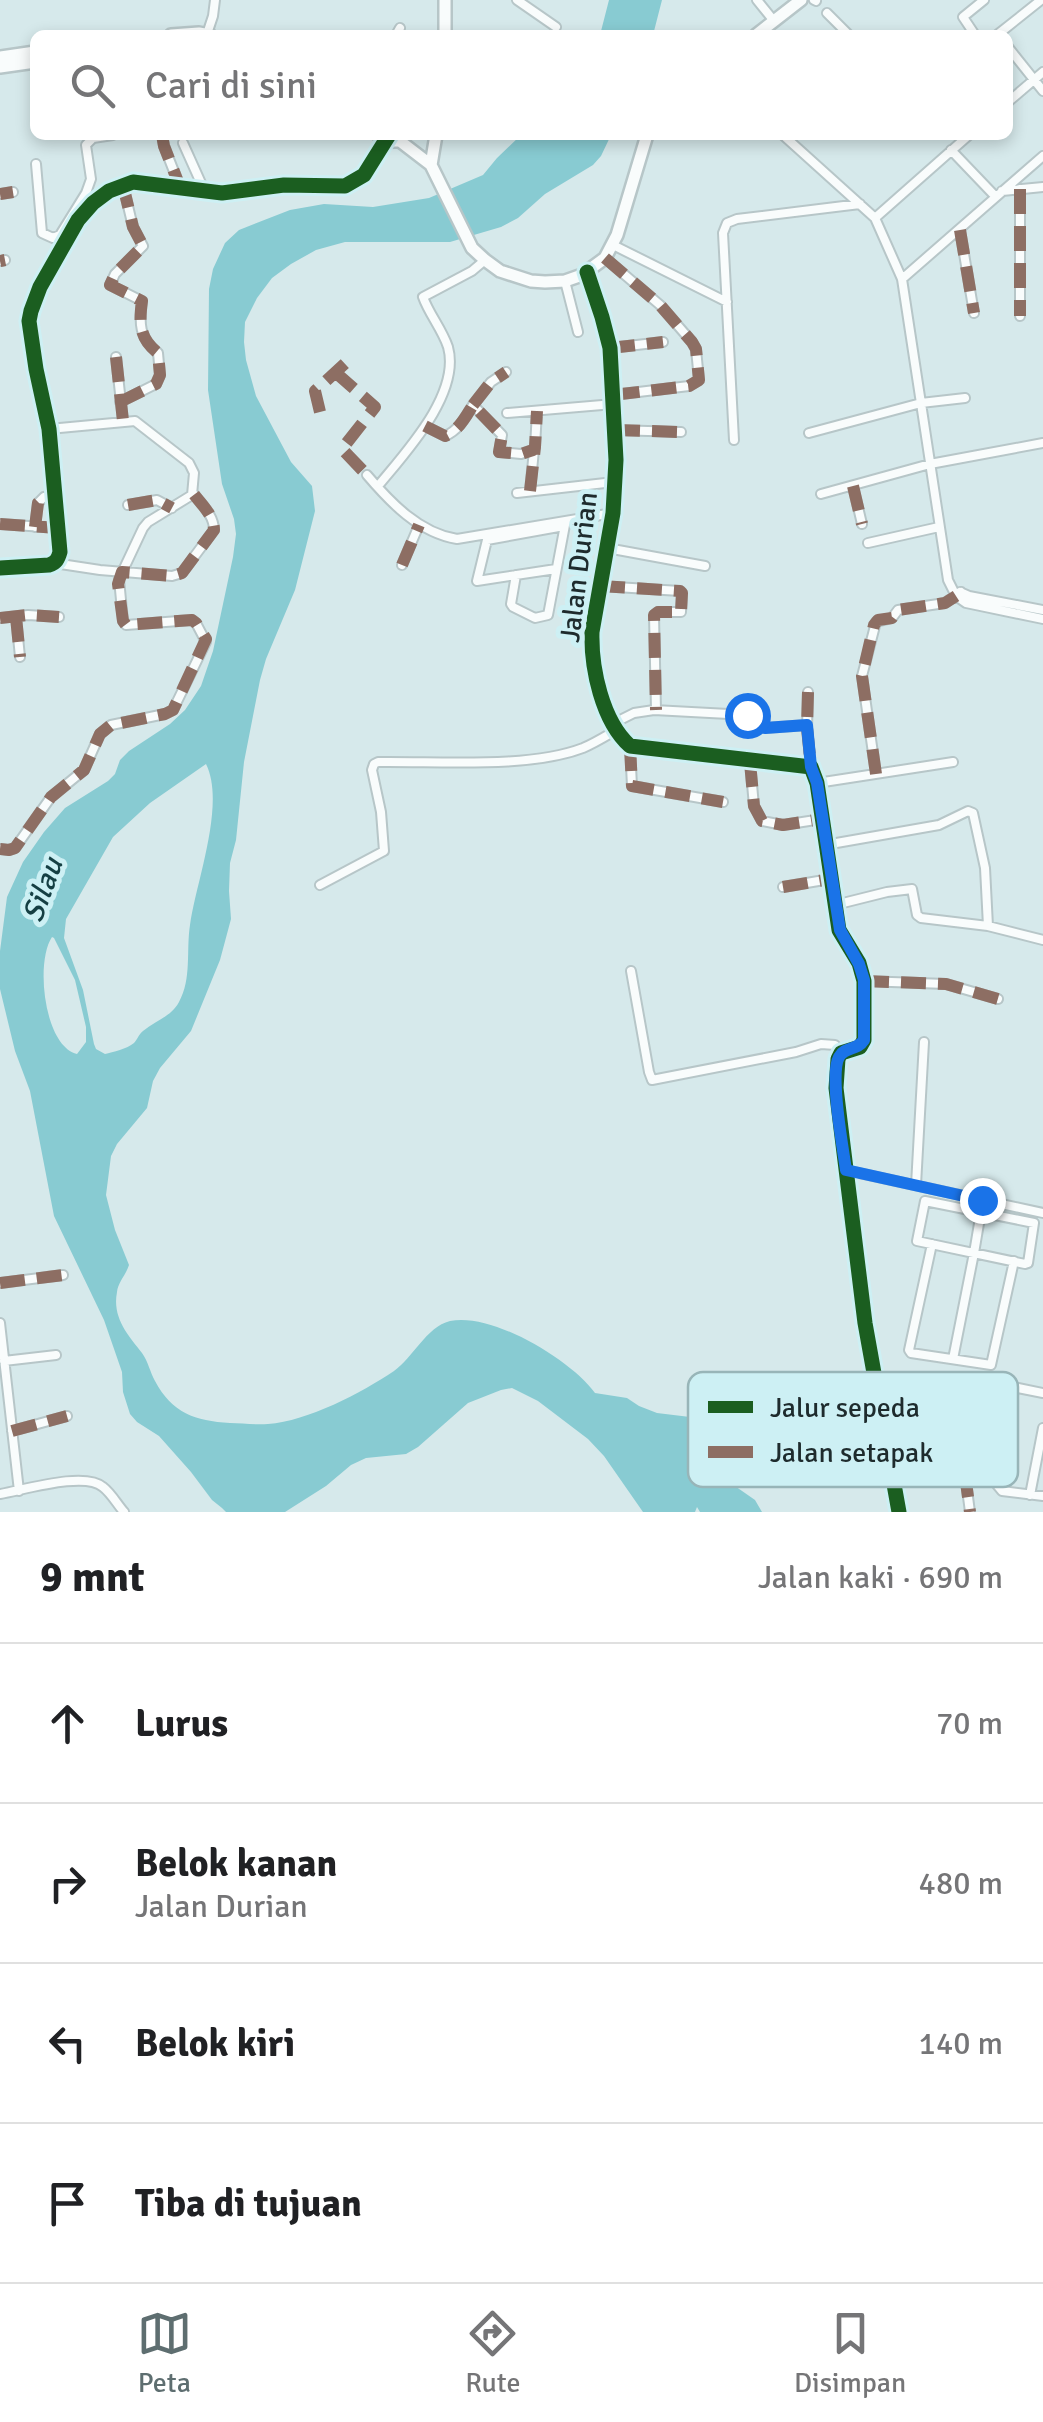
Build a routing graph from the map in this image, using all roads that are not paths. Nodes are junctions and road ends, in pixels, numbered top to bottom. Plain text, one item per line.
1 (215, 0) edge
2 (446, 0) edge
3 (516, 0) edge
4 (757, 0) edge
5 (801, 0) edge
6 (984, 0) edge
7 (1042, 0) edge
8 (1029, 4) edge
9 (827, 13) dead end
10 (774, 21) junction
11 (556, 27) dead end
12 (209, 30) edge
13 (445, 30) edge
14 (762, 30) edge
15 (844, 30) edge
16 (972, 30) edge
17 (1003, 30) edge
18 (30, 53) edge
19 (1013, 53) edge
20 (0, 56) edge
21 (30, 63) edge
22 (0, 66) edge
23 (1043, 72) edge
24 (1034, 80) junction
25 (1043, 91) edge
26 (1013, 98) edge
27 (91, 140) edge
28 (163, 140) edge
29 (387, 140) edge
30 (395, 140) edge
31 (435, 140) edge
32 (645, 140) edge
33 (787, 140) edge
34 (963, 140) edge
35 (183, 143) dead end
36 (952, 150) junction
37 (1043, 156) edge
38 (36, 164) dead end
39 (432, 166) junction
40 (122, 185) junction
41 (1043, 187) edge
42 (180, 188) junction
43 (1020, 189) junction
44 (13, 192) dead end
45 (205, 192) junction
46 (86, 193) junction
47 (0, 194) edge
48 (998, 194) junction
49 (93, 203) junction
50 (860, 204) junction
51 (874, 218) junction
52 (960, 230) junction
53 (613, 245) junction
54 (605, 258) junction
55 (485, 260) junction
56 (587, 272) junction
57 (902, 280) junction
58 (565, 281) junction
59 (728, 302) junction
60 (974, 314) dead end
61 (1020, 316) dead end
62 (578, 332) dead end
63 (663, 342) dead end
64 (610, 348) junction
65 (116, 357) dead end
66 (506, 372) dead end
67 (964, 398) dead end
68 (613, 400) junction
69 (120, 402) junction
70 (921, 403) junction
71 (473, 406) junction
72 (537, 410) junction
73 (507, 413) dead end
74 (123, 421) junction
75 (425, 426) junction
76 (49, 429) junction
77 (614, 430) junction
78 (681, 432) dead end
79 (809, 434) dead end
80 (734, 440) dead end
81 (1043, 444) edge
82 (535, 447) junction
83 (930, 464) junction
84 (367, 475) dead end
85 (614, 482) junction
86 (378, 486) junction
87 (853, 486) junction
88 (530, 491) junction
89 (193, 493) junction
90 (517, 494) dead end
91 (821, 494) dead end
92 (55, 495) junction
93 (128, 506) dead end
94 (172, 508) junction
95 (613, 512) junction
96 (565, 523) junction
97 (0, 524) edge
98 (419, 524) junction
99 (862, 524) dead end
100 (35, 526) junction
101 (940, 527) junction
102 (58, 528) junction
103 (868, 544) dead end
104 (606, 548) junction
105 (54, 564) junction
106 (402, 564) dead end
107 (706, 566) dead end
108 (0, 568) edge
109 (556, 569) junction
110 (122, 572) junction
111 (516, 575) junction
112 (600, 586) junction
113 (958, 594) junction
114 (1043, 610) edge
115 (16, 616) junction
116 (59, 617) dead end
117 (0, 618) edge
118 (1043, 619) edge
119 (20, 657) dead end
120 (808, 692) dead end
121 (656, 710) junction
122 (807, 725) junction
123 (616, 726) junction
124 (630, 746) junction
125 (750, 762) junction
126 (953, 762) dead end
127 (811, 767) junction
128 (876, 774) junction
129 (817, 783) junction
130 (724, 802) dead end
131 (822, 820) junction
132 (826, 846) junction
133 (0, 849) edge
134 (830, 878) junction
135 (320, 885) dead end
136 (782, 887) dead end
137 (834, 905) junction
138 (988, 926) junction
139 (1043, 940) edge
140 (631, 971) dead end
141 (864, 980) junction
142 (998, 999) dead end
143 (924, 1042) dead end
144 (841, 1054) junction
145 (846, 1170) junction
146 (916, 1186) junction
147 (982, 1200) junction
148 (980, 1212) junction
149 (1043, 1213) edge
150 (932, 1244) junction
151 (972, 1252) junction
152 (1014, 1262) junction
153 (62, 1275) dead end
154 (0, 1283) edge
155 (0, 1323) edge
156 (56, 1355) dead end
157 (951, 1358) junction
158 (4, 1362) junction
159 (874, 1372) edge
160 (1018, 1388) edge
161 (1043, 1393) edge
162 (67, 1416) dead end
163 (0, 1423) edge
164 (12, 1426) junction
165 (1043, 1428) edge
166 (895, 1487) edge
167 (967, 1487) edge
168 (999, 1487) edge
169 (19, 1491) junction
170 (0, 1494) edge
171 (1030, 1495) junction
172 (1043, 1496) edge
173 (124, 1512) edge
174 (900, 1512) edge
175 (970, 1512) edge

1 - 12 street
2 - 13 main road
3 - 11 street
4 - 10 street
5 - 10 main road
6 - 16 street
7 - 8 street
8 - 17 street
9 - 15 street
10 - 14 main road
18 - 20 main road
19 - 24 street
21 - 22 main road
23 - 24 street
24 - 25 street
24 - 26 street
27 - 46 street
28 - 42 street
29 - 45 street
30 - 39 main road
31 - 39 main road
32 - 53 main road
33 - 50 street
34 - 36 street
35 - 45 street
36 - 48 street
36 - 51 street
37 - 48 street
38 - 46 street
39 - 55 main road
40 - 42 street
40 - 49 street
40 - 69 street
41 - 43 street
42 - 45 street
43 - 48 street
43 - 61 street
44 - 47 street
46 - 49 street
48 - 52 street
49 - 76 street
50 - 51 street
50 - 59 street
51 - 57 street
52 - 57 street
52 - 60 street
53 - 54 main road
53 - 59 street
54 - 56 main road
54 - 68 street
55 - 58 main road
55 - 75 street
56 - 58 main road
56 - 64 street, Jalan Durian
57 - 70 street
58 - 62 street
59 - 80 street
63 - 64 street
64 - 68 street, Jalan Durian
65 - 69 street
66 - 71 street
67 - 70 street
68 - 72 street
68 - 77 street, Jalan Durian
69 - 74 street
70 - 79 street
70 - 83 street
71 - 75 street
71 - 82 street
72 - 73 street
72 - 82 street
74 - 76 street
74 - 89 street
75 - 86 street
76 - 92 street
77 - 78 street
77 - 85 street, Jalan Durian
81 - 83 street
82 - 88 street
83 - 87 street
83 - 101 street
84 - 86 street
85 - 88 street
85 - 95 street, Jalan Durian
86 - 98 street
87 - 91 street
87 - 99 street
88 - 90 street
89 - 94 street
89 - 110 street
92 - 100 street
92 - 102 street
93 - 94 street
94 - 110 street
95 - 96 street
95 - 104 street, Jalan Durian
96 - 98 street
96 - 109 street
96 - 111 street
97 - 100 street
98 - 106 street
100 - 102 street
101 - 103 street
101 - 113 street
102 - 105 street
104 - 107 street
104 - 112 street, Jalan Durian
105 - 108 street
105 - 110 street
109 - 111 street
109 - 111 street
110 - 133 street
112 - 121 street
112 - 123 street, Jalan Durian
113 - 114 street
113 - 118 street
113 - 128 street
115 - 116 street
115 - 117 street
115 - 119 street
120 - 122 street
121 - 122 street
121 - 123 street
122 - 127 street
123 - 124 street, Jalan Durian
123 - 135 street
124 - 125 street
124 - 130 street
125 - 127 street
125 - 131 street
126 - 128 street
127 - 129 street
128 - 129 street
129 - 131 street
131 - 132 street
132 - 134 street
132 - 138 street
134 - 136 street
134 - 137 street
137 - 138 street
137 - 141 street
138 - 139 street
140 - 144 street
141 - 142 street
141 - 144 street
143 - 146 street
144 - 145 street
145 - 146 street
145 - 159 street
146 - 147 street
147 - 148 street
147 - 149 street
148 - 150 street
148 - 151 street
148 - 152 street
150 - 151 street
150 - 157 street
151 - 152 street
151 - 157 street
152 - 157 street
153 - 154 street
155 - 158 street
156 - 158 street
158 - 164 street
160 - 161 street
162 - 164 street
163 - 164 street
164 - 169 street
165 - 171 street
166 - 174 street
167 - 175 street
168 - 171 street
169 - 170 street
169 - 173 street
171 - 172 street

